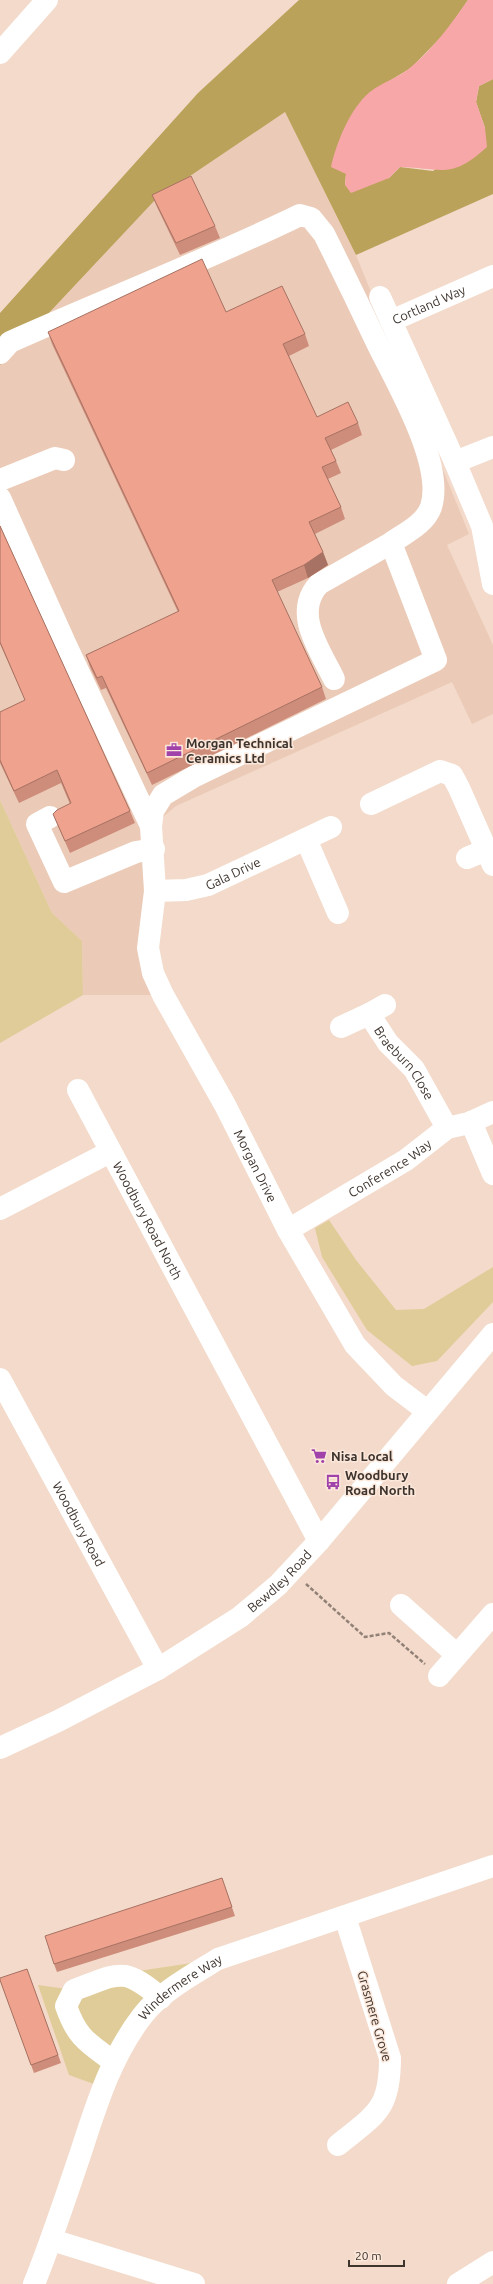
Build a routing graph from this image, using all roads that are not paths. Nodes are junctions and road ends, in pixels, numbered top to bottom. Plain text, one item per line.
1 (47, 0) edge
2 (0, 52) edge
3 (493, 276) edge
4 (380, 297) dead end
5 (391, 321) junction
6 (0, 352) edge
7 (493, 448) edge
8 (64, 460) dead end
9 (455, 462) junction
10 (0, 480) edge
11 (0, 498) edge
12 (391, 542) junction
13 (493, 584) edge
14 (334, 679) dead end
15 (371, 804) dead end
16 (50, 817) dead end
17 (151, 826) junction
18 (330, 827) dead end
19 (306, 840) junction
20 (154, 849) junction
21 (482, 858) edge
22 (155, 891) junction
23 (338, 913) dead end
24 (341, 1027) dead end
25 (78, 1090) dead end
26 (493, 1112) edge
27 (471, 1122) junction
28 (446, 1128) junction
29 (110, 1152) junction
30 (493, 1174) edge
31 (0, 1209) edge
32 (288, 1230) junction
33 (493, 1334) edge
34 (0, 1379) edge
35 (427, 1411) junction
36 (319, 1541) junction
37 (401, 1605) dead end
38 (493, 1614) edge
39 (457, 1655) junction
40 (158, 1669) junction
41 (438, 1676) road end
42 (0, 1748) edge
43 (493, 1866) edge
44 (345, 1917) junction
45 (161, 1998) junction
46 (114, 2062) junction
47 (338, 2145) dead end
48 (52, 2240) junction
49 (493, 2262) edge
50 (34, 2284) edge
51 (194, 2284) edge
52 (458, 2284) edge

1 - 2 street
3 - 5 street, Cortland Way
4 - 5 street
5 - 9 street, Cortland Way
6 - 12 street
7 - 9 street
8 - 10 street
9 - 13 street, Cortland Way
11 - 17 street
12 - 14 street
12 - 17 street
15 - 21 street
16 - 20 street
17 - 20 street, Morgan Drive
18 - 19 street, Gala Drive
19 - 22 street, Gala Drive
19 - 23 street
20 - 22 street, Morgan Drive
22 - 32 street, Morgan Drive
24 - 28 street, Braeburn Close
25 - 29 street, Woodbury Road North
26 - 27 street, Conference Way
27 - 28 street, Conference Way
27 - 30 street
28 - 32 street, Conference Way
29 - 31 street
29 - 36 street, Woodbury Road North
32 - 35 street, Morgan Drive
33 - 35 street, Bewdley Road
34 - 40 street, Woodbury Road
35 - 36 street, Bewdley Road
36 - 40 street, Bewdley Road
37 - 39 street
38 - 39 street
39 - 41 street
40 - 42 street, Bewdley Road
43 - 44 street, Windermere Way
44 - 45 street, Windermere Way
44 - 47 street, Grasmere Grove
45 - 46 street, Windermere Way
45 - 46 street
46 - 48 street, Windermere Way
48 - 50 street, Windermere Way
48 - 51 street
49 - 52 street

